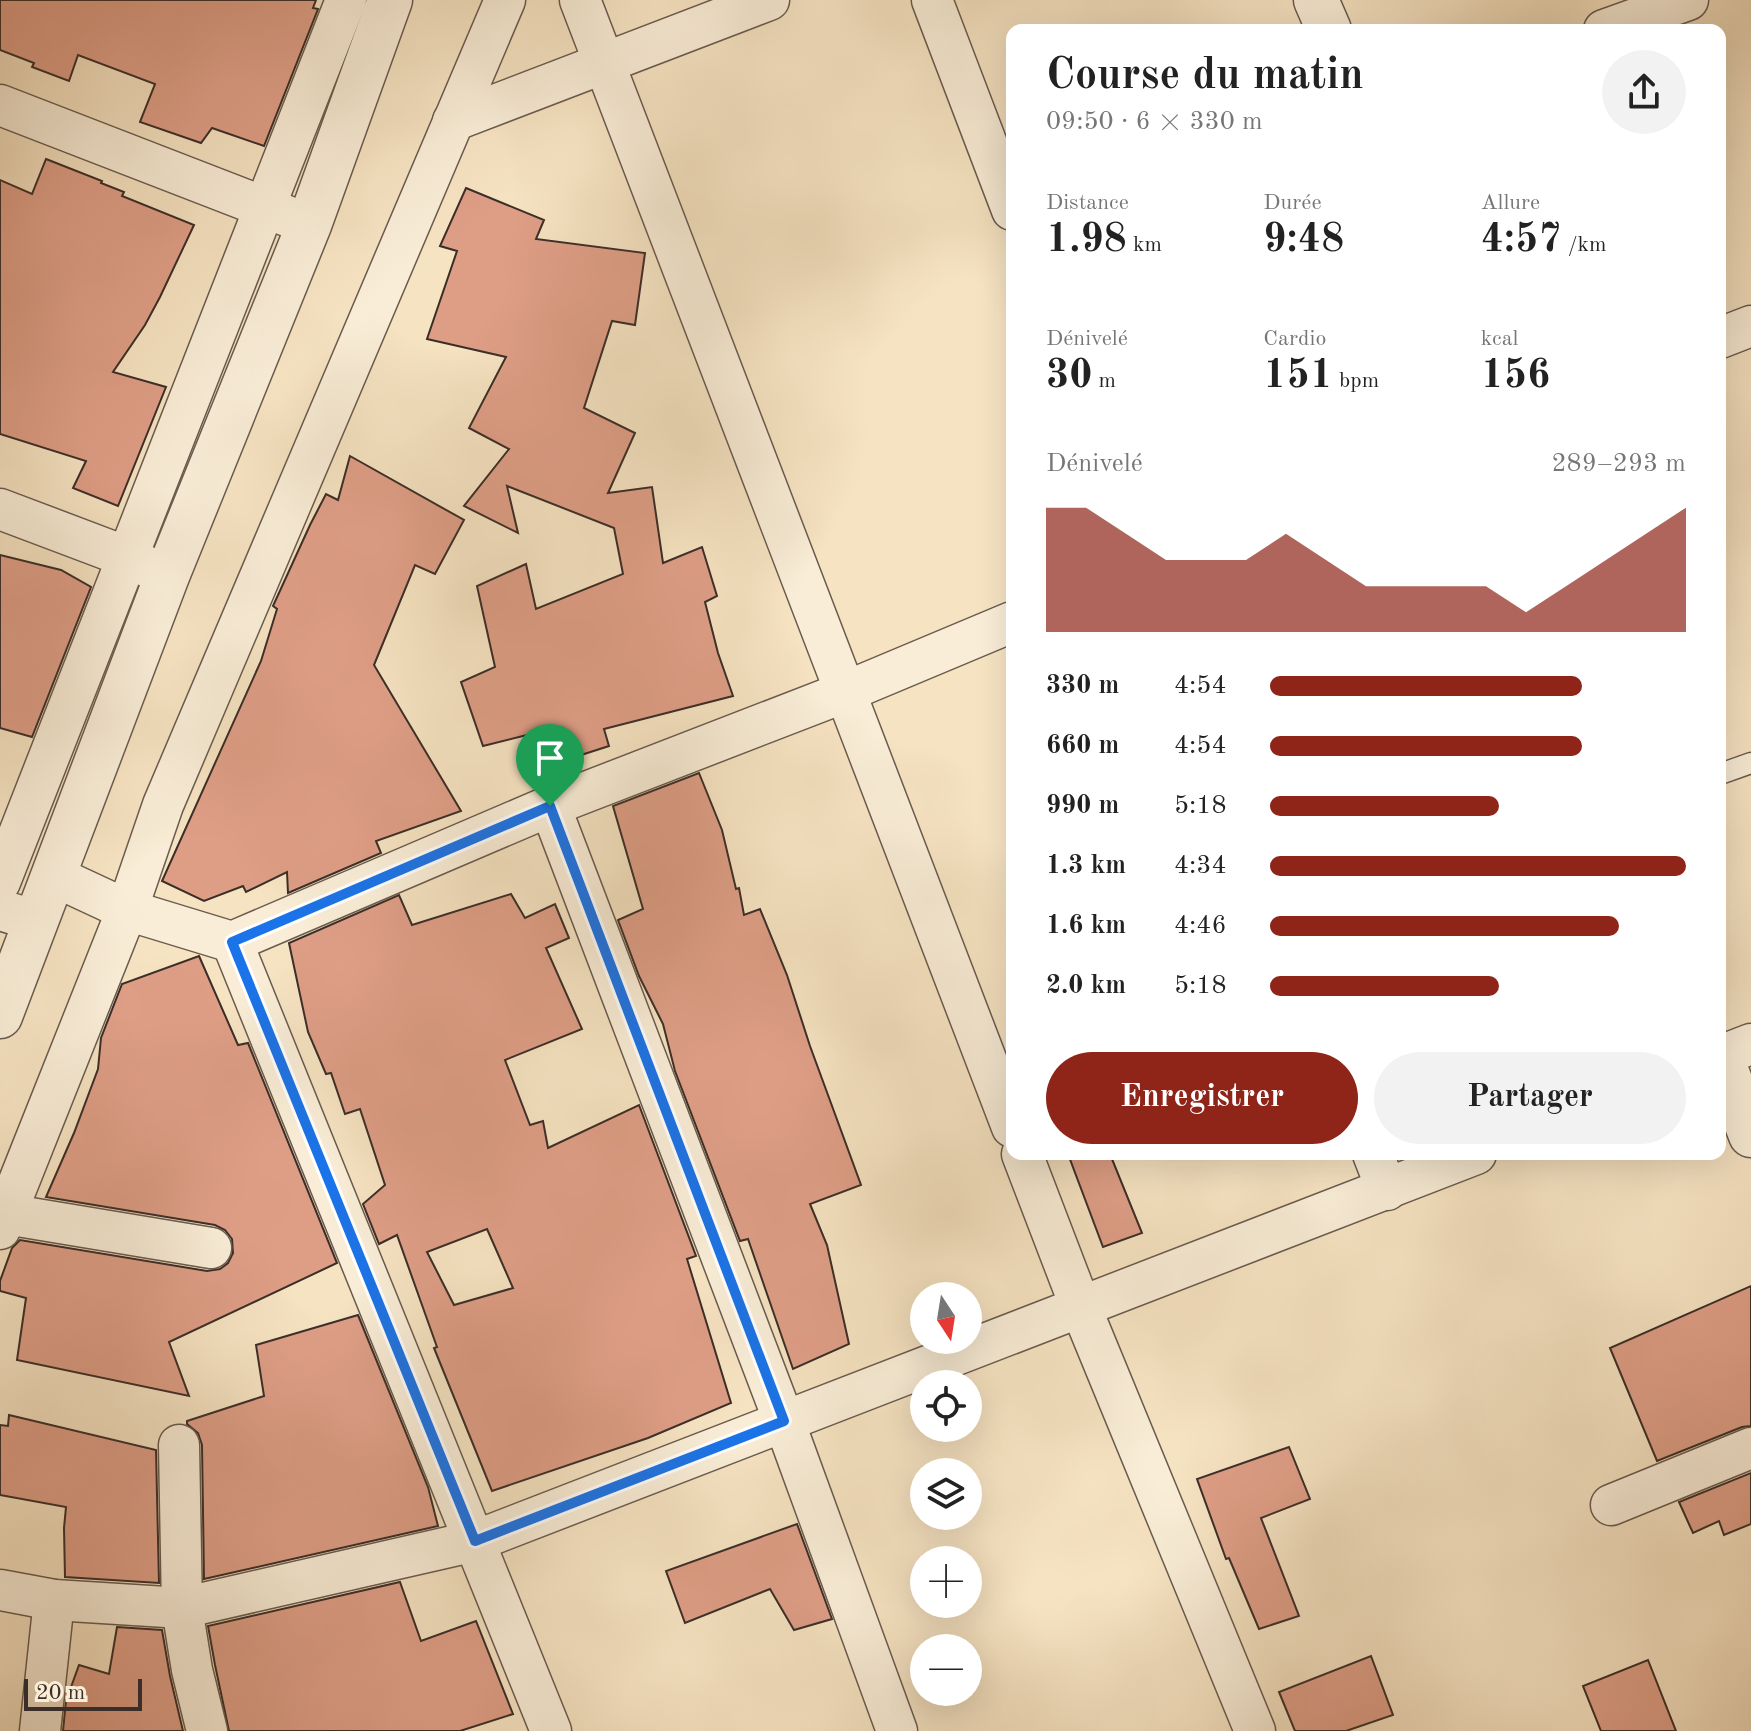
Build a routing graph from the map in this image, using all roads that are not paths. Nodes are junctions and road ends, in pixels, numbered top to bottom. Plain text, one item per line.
1 (346, 0) edge
2 (390, 0) edge
3 (505, 0) edge
4 (580, 0) edge
5 (769, 0) edge
6 (932, 0) edge
7 (1316, 0) edge
8 (1688, 0) edge
9 (1326, 24) edge
10 (1621, 24) edge
11 (604, 63) junction
12 (0, 105) edge
13 (453, 121) junction
14 (1006, 194) edge
15 (264, 207) junction
16 (309, 225) junction
17 (1751, 326) edge
18 (1726, 336) edge
19 (0, 509) edge
20 (127, 557) junction
21 (167, 576) junction
22 (1006, 625) edge
23 (845, 692) junction
24 (1751, 763) edge
25 (1726, 772) edge
26 (550, 806) junction
27 (54, 876) junction
28 (0, 882) edge
29 (127, 910) junction
30 (18, 915) edge
31 (232, 942) junction
32 (0, 1016) edge
33 (1751, 1044) edge
34 (1726, 1054) edge
35 (1726, 1071) edge
36 (1006, 1111) edge
37 (1751, 1135) edge
38 (1024, 1160) edge
39 (1444, 1160) edge
40 (1380, 1172) edge
41 (3, 1221) edge
42 (211, 1248) dead end
43 (1081, 1308) junction
44 (784, 1421) junction
45 (179, 1445) dead end
46 (1751, 1448) edge
47 (1611, 1505) dead end
48 (475, 1541) junction
49 (0, 1590) edge
50 (54, 1600) junction
51 (182, 1608) junction
52 (40, 1731) edge
53 (207, 1731) edge
54 (551, 1731) edge
55 (897, 1731) edge
56 (1255, 1731) edge

1 - 15 street
2 - 16 street
3 - 13 street
4 - 11 street
5 - 11 street
6 - 14 street
7 - 9 street
8 - 10 street
11 - 13 street
11 - 23 street
12 - 15 street
13 - 29 street
15 - 16 street
15 - 20 street
16 - 21 street
17 - 18 street
19 - 20 street
20 - 21 street
20 - 28 street
21 - 27 street
22 - 23 street
23 - 26 street
23 - 36 street
24 - 25 lane
26 - 31 street
26 - 44 street
27 - 29 street
27 - 30 street
29 - 31 street
29 - 41 street
30 - 32 street
31 - 48 street
33 - 34 street
35 - 37 street
38 - 43 street
39 - 40 street
40 - 43 street
41 - 42 street
43 - 44 street
43 - 56 street
44 - 48 street
44 - 55 street
45 - 51 street
46 - 47 street
48 - 51 street
48 - 54 street
49 - 50 street
50 - 51 street
50 - 52 street
51 - 53 street

